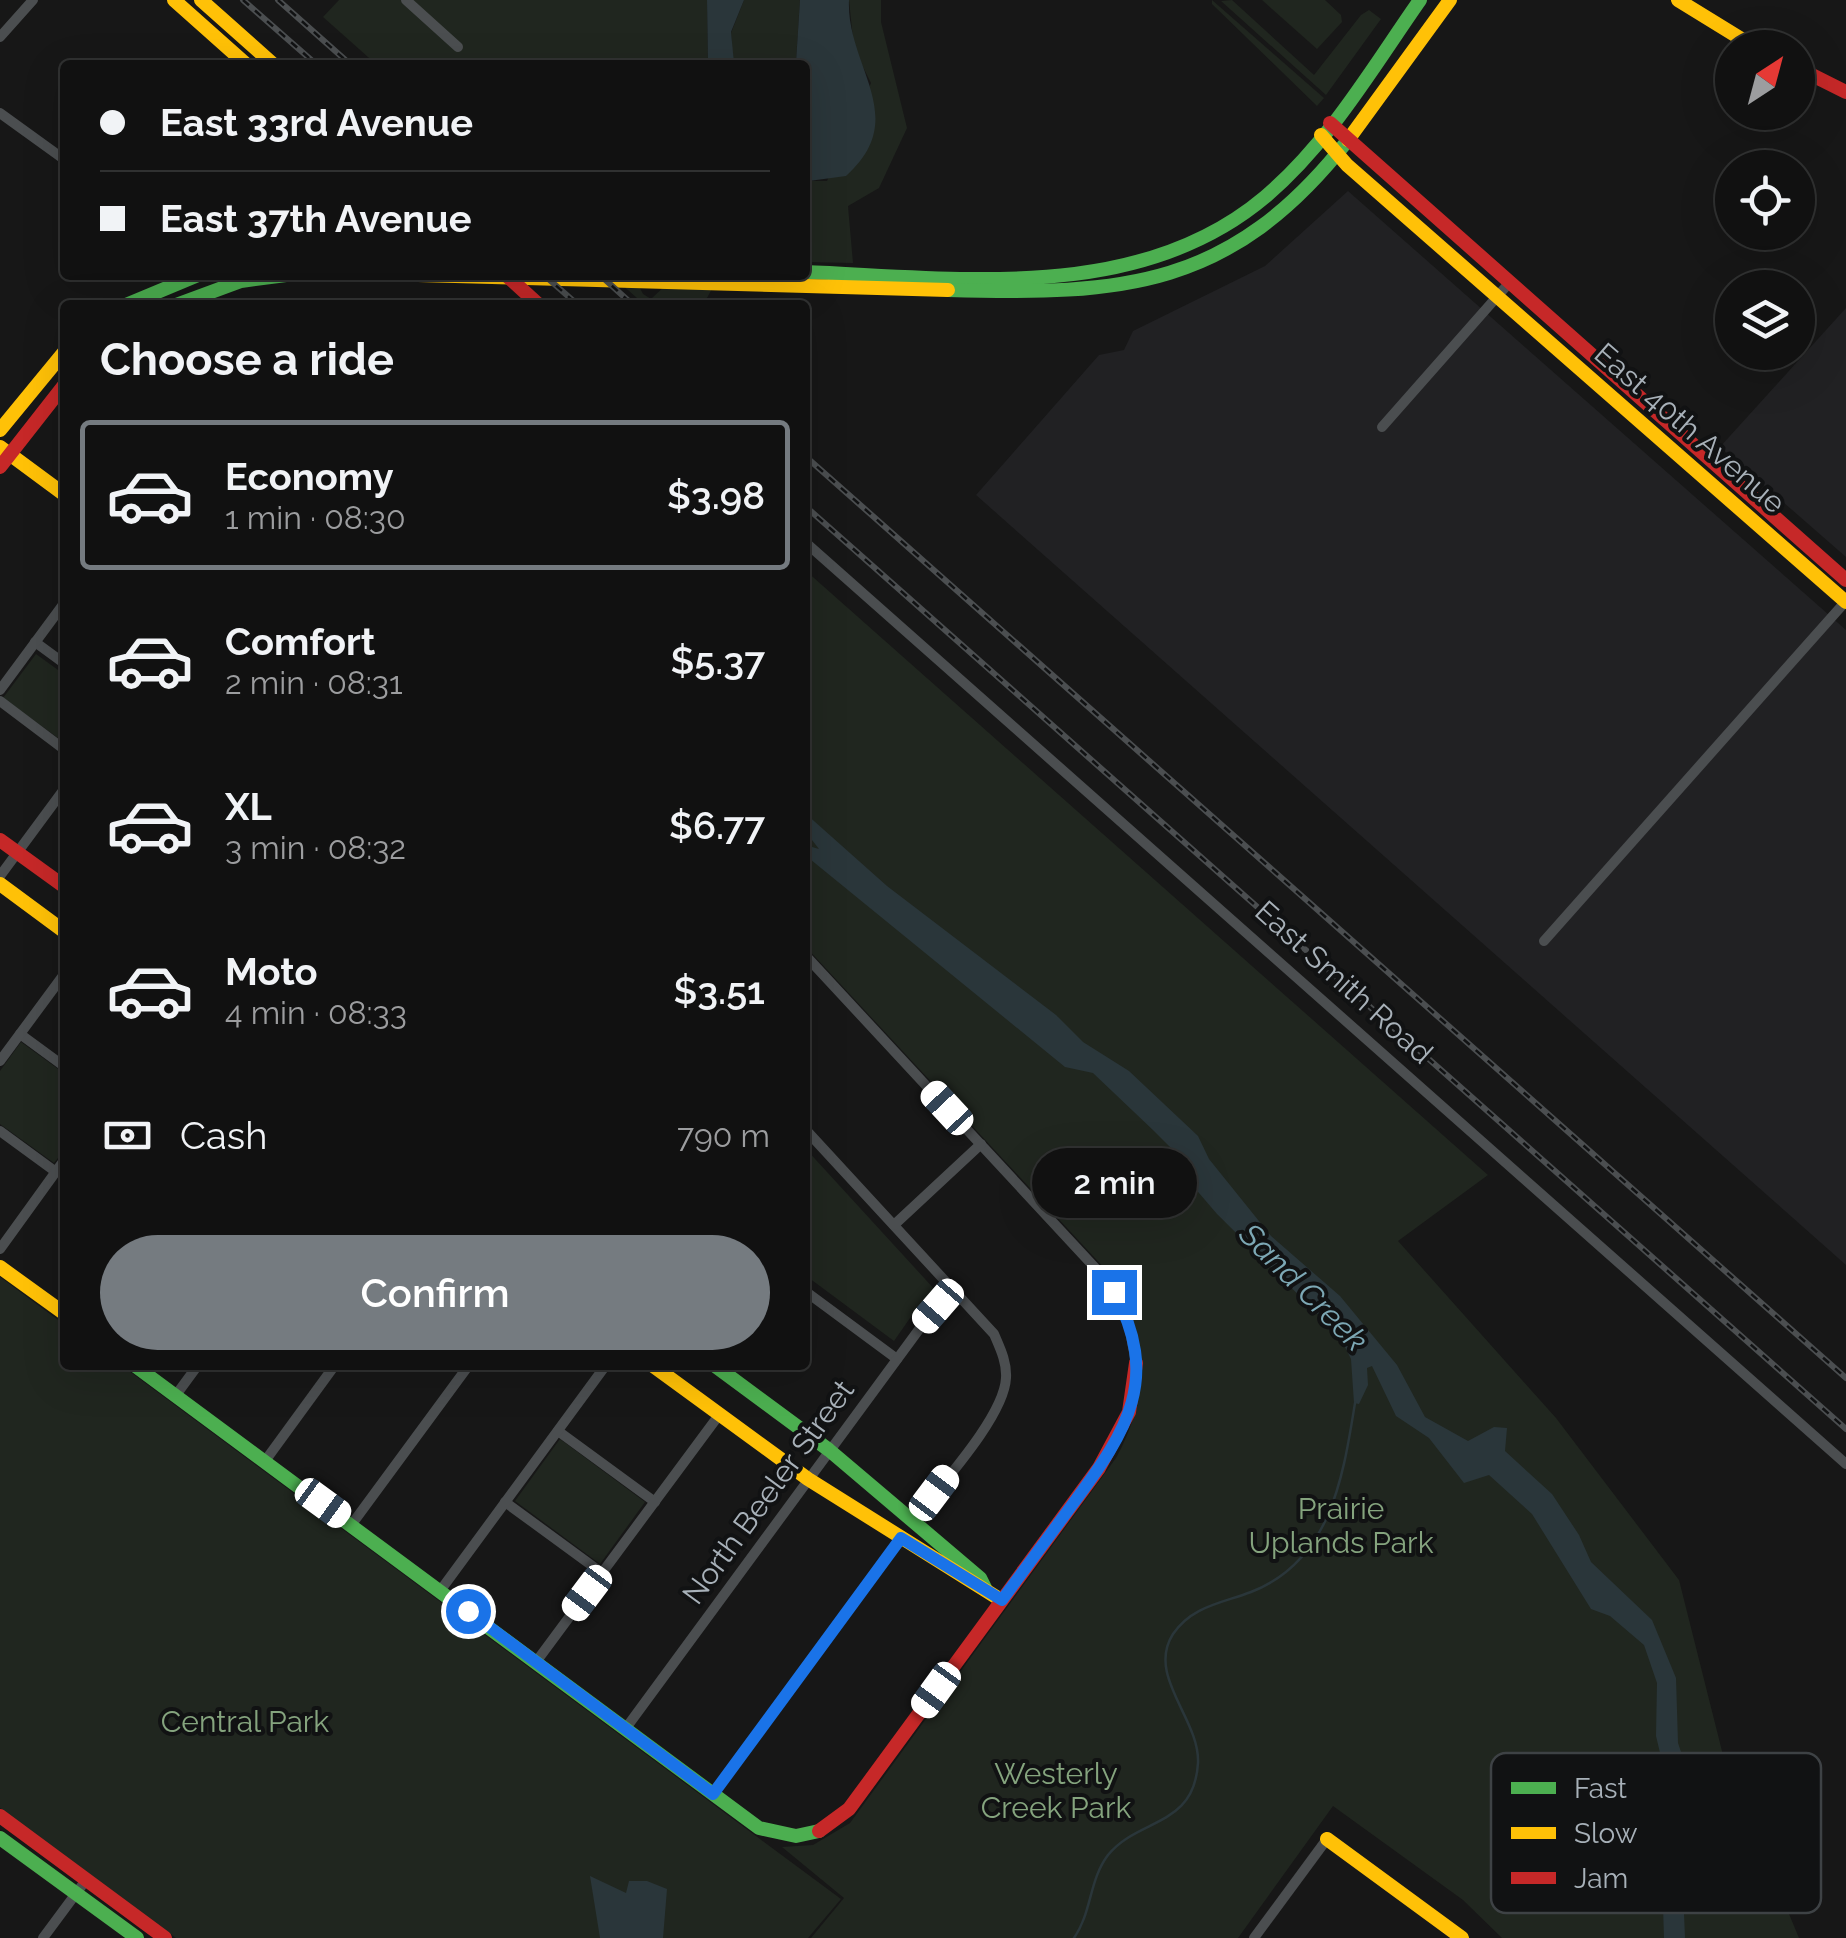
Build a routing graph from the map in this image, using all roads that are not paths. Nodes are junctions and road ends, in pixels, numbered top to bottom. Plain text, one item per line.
1 (33, 0) edge
2 (174, 0) edge
3 (201, 0) edge
4 (406, 0) edge
5 (1420, 0) edge
6 (1450, 0) edge
7 (1678, 0) edge
8 (1727, 30) edge
9 (0, 37) edge
10 (458, 47) dead end
11 (242, 60) edge
12 (268, 60) edge
13 (1815, 76) edge
14 (1846, 92) edge
15 (0, 113) edge
16 (1326, 129) junction
17 (1349, 139) junction
18 (1337, 153) junction
19 (60, 156) edge
20 (810, 278) edge
21 (810, 278) edge
22 (186, 280) edge
23 (248, 280) edge
24 (511, 280) edge
25 (1510, 282) junction
26 (1498, 295) junction
27 (138, 300) edge
28 (190, 300) edge
29 (533, 300) edge
30 (60, 357) edge
31 (60, 390) edge
32 (1382, 427) dead end
33 (0, 430) edge
34 (5, 451) edge
35 (1716, 464) junction
36 (0, 468) edge
37 (1704, 476) junction
38 (60, 490) edge
39 (810, 546) edge
40 (1846, 580) edge
41 (1846, 602) edge
42 (60, 609) edge
43 (36, 642) junction
44 (60, 660) edge
45 (0, 690) edge
46 (0, 702) edge
47 (60, 746) edge
48 (60, 795) edge
49 (0, 840) edge
50 (18, 852) junction
51 (0, 876) edge
52 (60, 883) edge
53 (0, 884) edge
54 (60, 928) edge
55 (1544, 941) dead end
56 (810, 959) edge
57 (60, 980) edge
58 (20, 1034) junction
59 (0, 1061) edge
60 (60, 1063) edge
61 (0, 1131) edge
62 (810, 1134) edge
63 (981, 1144) junction
64 (60, 1166) edge
65 (56, 1172) junction
66 (894, 1225) junction
67 (0, 1249) edge
68 (0, 1267) edge
69 (956, 1291) junction
70 (810, 1296) edge
71 (60, 1310) edge
72 (897, 1359) junction
73 (1136, 1363) joint
74 (141, 1370) edge
75 (194, 1370) edge
76 (326, 1370) edge
77 (464, 1370) edge
78 (602, 1370) edge
79 (659, 1370) edge
80 (721, 1370) edge
81 (176, 1396) junction
82 (719, 1415) junction
83 (558, 1431) junction
84 (829, 1450) junction
85 (264, 1460) junction
86 (1846, 1464) edge
87 (808, 1479) junction
88 (505, 1502) junction
89 (655, 1502) junction
90 (912, 1522) junction
91 (352, 1524) junction
92 (901, 1538) junction
93 (602, 1574) junction
94 (985, 1588) junction
95 (440, 1591) junction
96 (1002, 1600) junction
97 (536, 1662) junction
98 (626, 1728) junction
99 (713, 1794) junction
100 (0, 1816) edge
101 (0, 1838) edge
102 (1326, 1839) joint
103 (86, 1880) junction
104 (76, 1894) junction
105 (1257, 1934) edge
106 (43, 1938) edge
107 (137, 1938) edge
108 (165, 1938) edge
109 (1271, 1938) edge
110 (1462, 1938) edge

1 - 9 street
2 - 11 main road
3 - 12 main road
4 - 10 street
5 - 16 main road
6 - 17 main road
7 - 8 main road
13 - 14 main road
15 - 19 street
16 - 17 main road, East 40th Avenue
16 - 18 main road, East 40th Avenue
16 - 20 main road
17 - 18 main road
17 - 25 main road, East 40th Avenue
18 - 21 main road
18 - 26 main road, East 40th Avenue
22 - 27 main road
23 - 28 main road
24 - 29 main road
25 - 26 street
25 - 35 main road, East 40th Avenue
26 - 32 street
26 - 37 main road, East 40th Avenue
30 - 33 main road
31 - 34 main road
34 - 36 main road
34 - 38 main road
35 - 37 street
35 - 40 main road, East 40th Avenue
37 - 41 main road, East 40th Avenue
39 - 86 street, East Smith Road
41 - 55 street, East 40th Avenue
42 - 43 street
43 - 44 street
43 - 45 street
46 - 47 street
48 - 50 street
49 - 50 main road
50 - 51 street
50 - 52 main road
53 - 54 main road
56 - 63 street
57 - 58 street
58 - 59 street
58 - 60 street
61 - 65 street
62 - 66 street
63 - 66 street
63 - 73 street
64 - 65 street
65 - 67 street
66 - 69 street
68 - 71 main road
69 - 72 street, North Beeler Street
69 - 90 street
70 - 72 street
72 - 84 street, North Beeler Street
73 - 96 main road
74 - 81 main road
75 - 81 street
76 - 85 street
77 - 91 street
78 - 83 street
79 - 82 main road
80 - 84 main road
81 - 85 main road
82 - 87 main road
82 - 89 street
83 - 88 street
83 - 89 street
84 - 87 street, North Beeler Street
84 - 90 main road
85 - 91 main road
87 - 92 main road
87 - 98 street, North Beeler Street
88 - 93 street
88 - 95 street
89 - 93 street
90 - 94 main road
91 - 95 main road
92 - 94 main road
92 - 99 street
93 - 97 street
94 - 96 main road
95 - 97 main road
96 - 99 main road
97 - 98 main road
98 - 99 main road
100 - 103 main road
101 - 104 main road
102 - 105 street
102 - 110 main road
103 - 104 street
103 - 108 main road
104 - 106 street
104 - 107 main road
105 - 109 street

